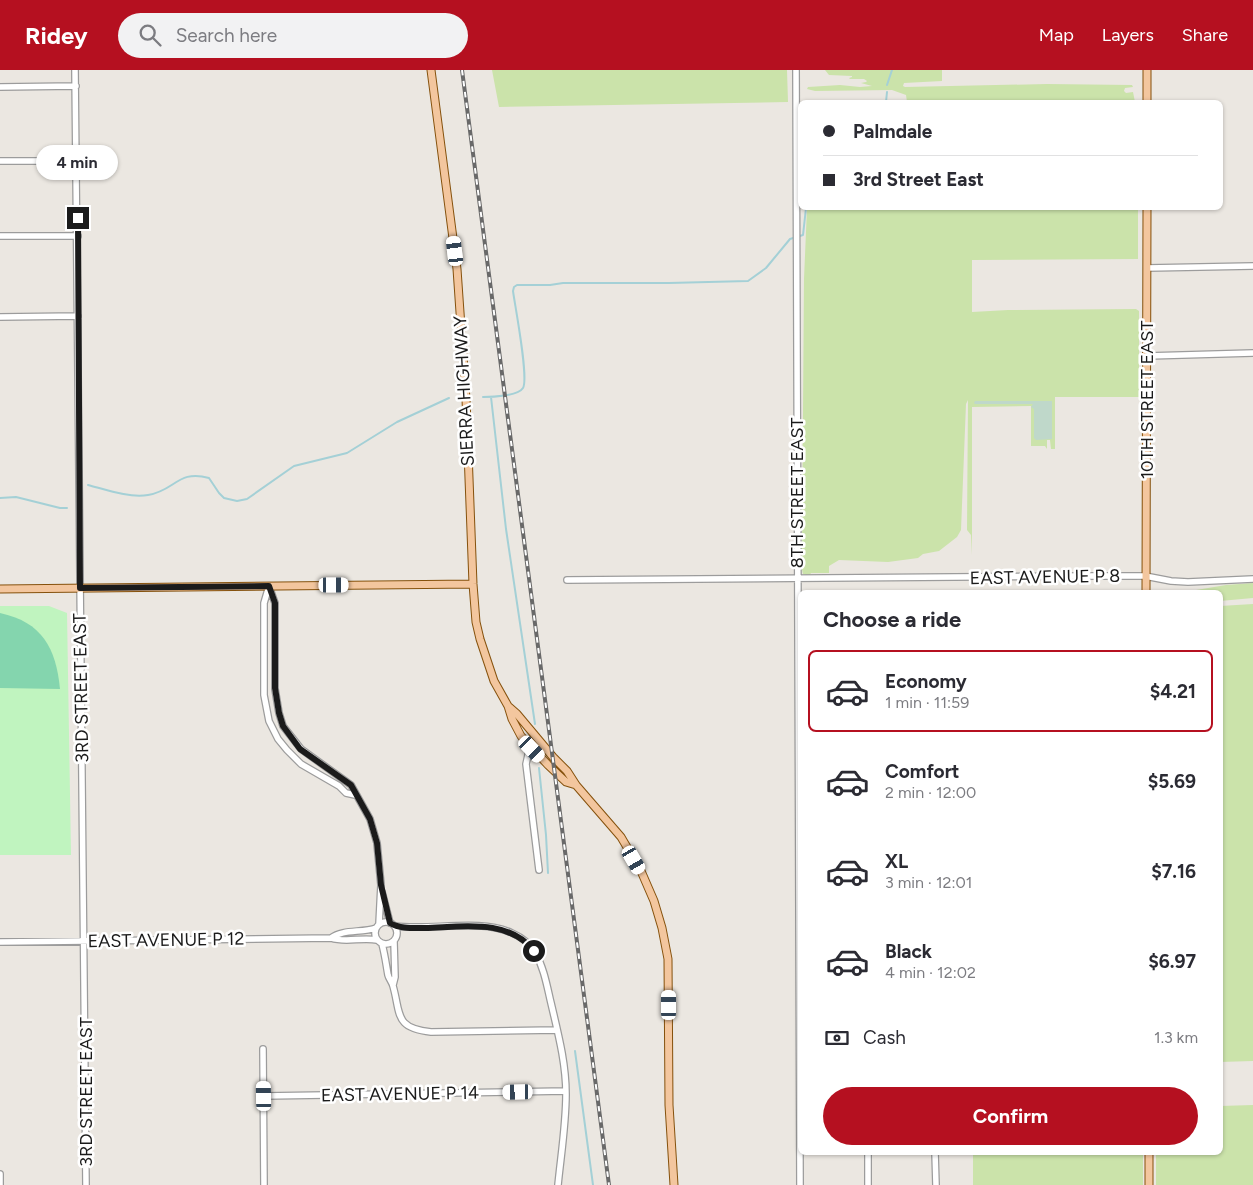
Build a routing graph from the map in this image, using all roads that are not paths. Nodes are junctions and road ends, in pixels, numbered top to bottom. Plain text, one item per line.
1 (75, 70) edge
2 (432, 70) edge
3 (796, 70) edge
4 (1147, 70) edge
5 (76, 86) junction
6 (0, 87) edge
7 (1147, 100) edge
8 (0, 161) edge
9 (77, 161) junction
10 (1147, 210) edge
11 (0, 236) edge
12 (78, 236) junction
13 (1253, 266) edge
14 (1147, 268) junction
15 (0, 316) edge
16 (78, 316) junction
17 (1253, 354) edge
18 (1147, 356) junction
19 (1145, 576) junction
20 (797, 579) junction
21 (1253, 579) edge
22 (567, 580) dead end
23 (473, 584) junction
24 (269, 586) junction
25 (80, 588) junction
26 (0, 589) edge
27 (1146, 590) edge
28 (508, 706) junction
29 (798, 709) edge
30 (530, 746) junction
31 (576, 785) junction
32 (355, 795) junction
33 (539, 870) dead end
34 (381, 885) junction
35 (393, 924) junction
36 (377, 926) junction
37 (331, 938) junction
38 (0, 942) edge
39 (85, 942) junction
40 (379, 942) junction
41 (394, 942) junction
42 (393, 985) junction
43 (557, 1030) junction
44 (263, 1048) dead end
45 (566, 1091) junction
46 (264, 1096) junction
47 (800, 1155) edge
48 (868, 1155) edge
49 (936, 1155) edge
50 (1149, 1155) edge
51 (0, 1174) edge
52 (0, 1185) edge
53 (86, 1185) edge
54 (264, 1185) edge
55 (558, 1185) edge
56 (674, 1185) edge
57 (800, 1185) edge
58 (868, 1185) edge
59 (936, 1185) edge
60 (1149, 1185) edge

1 - 5 street, 3RD STREET EAST
2 - 23 main road, SIERRA HIGHWAY
3 - 20 street, 8TH STREET EAST
4 - 7 main road
5 - 6 street
5 - 9 street, 3RD STREET EAST
8 - 9 street
9 - 12 street, 3RD STREET EAST
10 - 14 main road, 10TH STREET EAST
11 - 12 street
12 - 16 street, 3RD STREET EAST
13 - 14 street
14 - 18 main road, 10TH STREET EAST
15 - 16 street
16 - 25 street, 3RD STREET EAST
17 - 18 street
18 - 19 main road, 10TH STREET EAST
19 - 20 street, EAST AVENUE P 8
19 - 21 street, EAST AVENUE P 8
19 - 27 main road, 10TH STREET EAST
20 - 22 street, EAST AVENUE P 8
20 - 29 street, 8TH STREET EAST
23 - 24 main road
23 - 28 main road, SIERRA HIGHWAY
24 - 25 main road
24 - 32 street
24 - 32 street
25 - 26 main road
25 - 39 street, 3RD STREET EAST
28 - 30 main road, SIERRA HIGHWAY
28 - 31 main road, SIERRA HIGHWAY
30 - 31 main road, SIERRA HIGHWAY
30 - 33 street
31 - 56 main road, SIERRA HIGHWAY
32 - 34 street
34 - 35 street
34 - 36 street
35 - 36 street
35 - 41 street
35 - 43 street
36 - 37 street, EAST AVENUE P 12
36 - 40 street
37 - 39 street, EAST AVENUE P 12
37 - 40 street, EAST AVENUE P 12
38 - 39 street, EAST AVENUE P 12
39 - 53 street, 3RD STREET EAST
40 - 41 street
40 - 42 street
41 - 42 street
42 - 43 street
43 - 45 street
44 - 46 street
45 - 46 street, EAST AVENUE P 14
45 - 55 street
46 - 54 street
47 - 57 street, 8TH STREET EAST
48 - 58 street
49 - 59 street
50 - 60 main road
51 - 52 street

